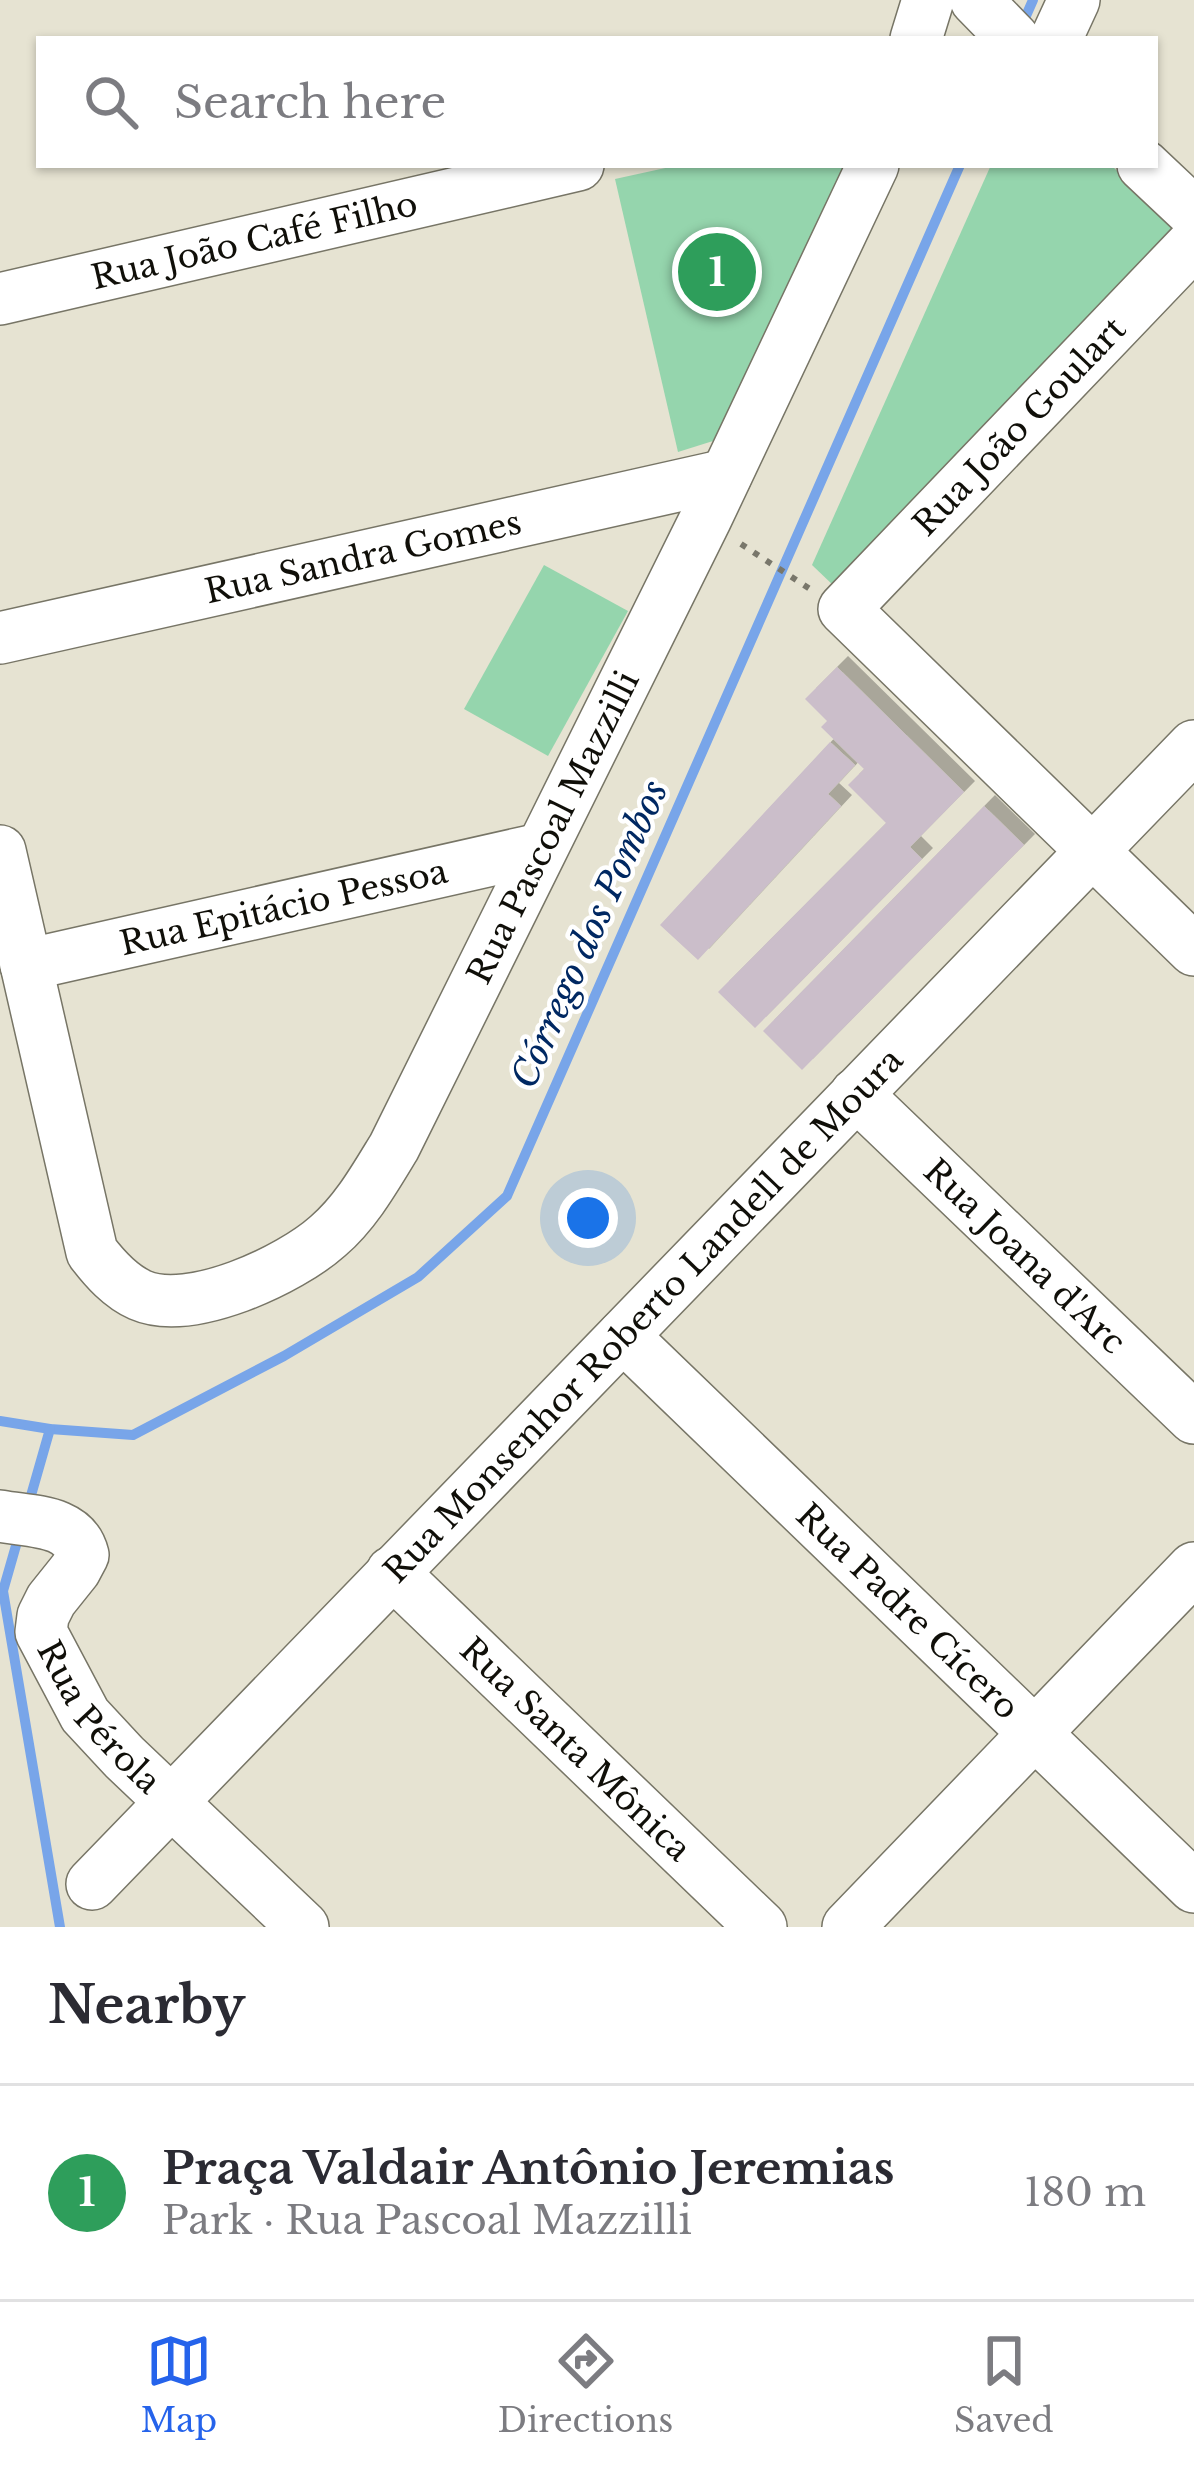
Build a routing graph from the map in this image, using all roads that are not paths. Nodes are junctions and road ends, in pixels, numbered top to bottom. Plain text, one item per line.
1 (928, 0) edge
2 (976, 0) edge
3 (1074, 0) edge
4 (917, 36) edge
5 (1011, 36) edge
6 (1057, 36) edge
7 (565, 168) edge
8 (872, 168) edge
9 (1146, 168) edge
10 (1194, 213) edge
11 (1194, 243) edge
12 (0, 299) edge
13 (726, 475) junction
14 (0, 638) edge
15 (1194, 746) edge
16 (540, 849) junction
17 (0, 851) edge
18 (1092, 851) junction
19 (1194, 950) edge
20 (26, 965) junction
21 (856, 1094) junction
22 (623, 1336) junction
23 (1194, 1418) edge
24 (28, 1522) edge
25 (1194, 1568) edge
26 (392, 1573) junction
27 (1035, 1733) junction
28 (173, 1800) junction
29 (92, 1884) dead end
30 (1194, 1887) edge
31 (303, 1927) edge
32 (761, 1927) edge
33 (848, 1927) edge

1 - 4 street
2 - 5 street
3 - 6 street
7 - 12 street, Rua João Café Filho
8 - 13 street, Rua Pascoal Mazzilli
9 - 10 street
11 - 18 street, Rua João Goulart
13 - 14 street, Rua Sandra Gomes
13 - 16 street, Rua Pascoal Mazzilli
15 - 18 street, Rua Monsenhor Roberto Landell de Moura
16 - 20 street, Rua Epitácio Pessoa
16 - 20 street, Rua Pascoal Mazzilli
17 - 20 street
18 - 19 street
18 - 21 street, Rua Monsenhor Roberto Landell de Moura
21 - 22 street, Rua Monsenhor Roberto Landell de Moura
21 - 23 street, Rua Joana d'Arc
22 - 26 street, Rua Monsenhor Roberto Landell de Moura
22 - 27 street, Rua Padre Cícero
24 - 28 street, Rua Pérola
25 - 27 street
26 - 28 street, Rua Monsenhor Roberto Landell de Moura
26 - 32 street, Rua Santa Mônica
27 - 30 street, Rua Padre Cícero
27 - 33 street
28 - 29 street, Rua Monsenhor Roberto Landell de Moura
28 - 31 street, Rua Pérola

